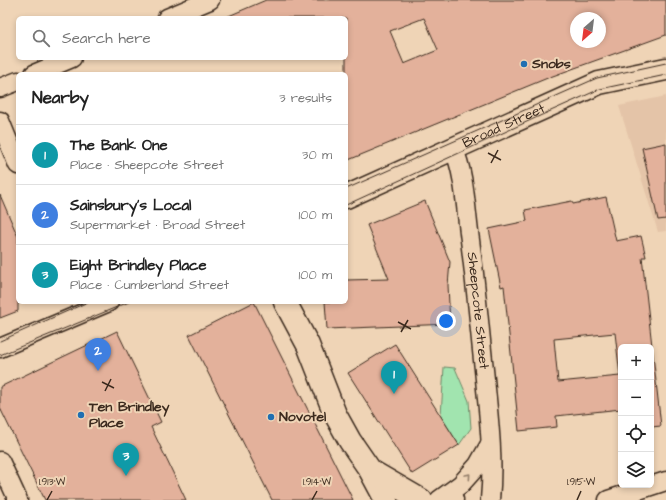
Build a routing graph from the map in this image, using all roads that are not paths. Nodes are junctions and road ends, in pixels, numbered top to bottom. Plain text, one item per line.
1 (210, 0) edge
2 (172, 16) edge
3 (67, 60) edge
4 (666, 69) edge
5 (39, 72) edge
6 (16, 82) edge
7 (0, 88) edge
8 (2, 126) edge
9 (453, 148) junction
10 (16, 160) edge
11 (348, 196) edge
12 (98, 304) edge
13 (286, 304) edge
14 (77, 308) edge
15 (0, 348) edge
16 (490, 444) junction
17 (0, 461) edge
18 (370, 470) junction
19 (666, 481) edge
20 (18, 500) edge
21 (386, 500) edge
22 (421, 500) edge
23 (439, 500) edge
24 (490, 500) edge
25 (608, 500) edge

1 - 2 street
3 - 5 street
4 - 9 street, Broad Street
6 - 7 street
8 - 10 street
9 - 11 street, Broad Street
9 - 16 street, Sheepcote Street
12 - 14 street
13 - 18 street
14 - 15 street
23 -> 16 street
16 - 24 street, Sheepcote Street
17 - 20 street
18 - 21 street
18 - 22 street
19 - 25 street

